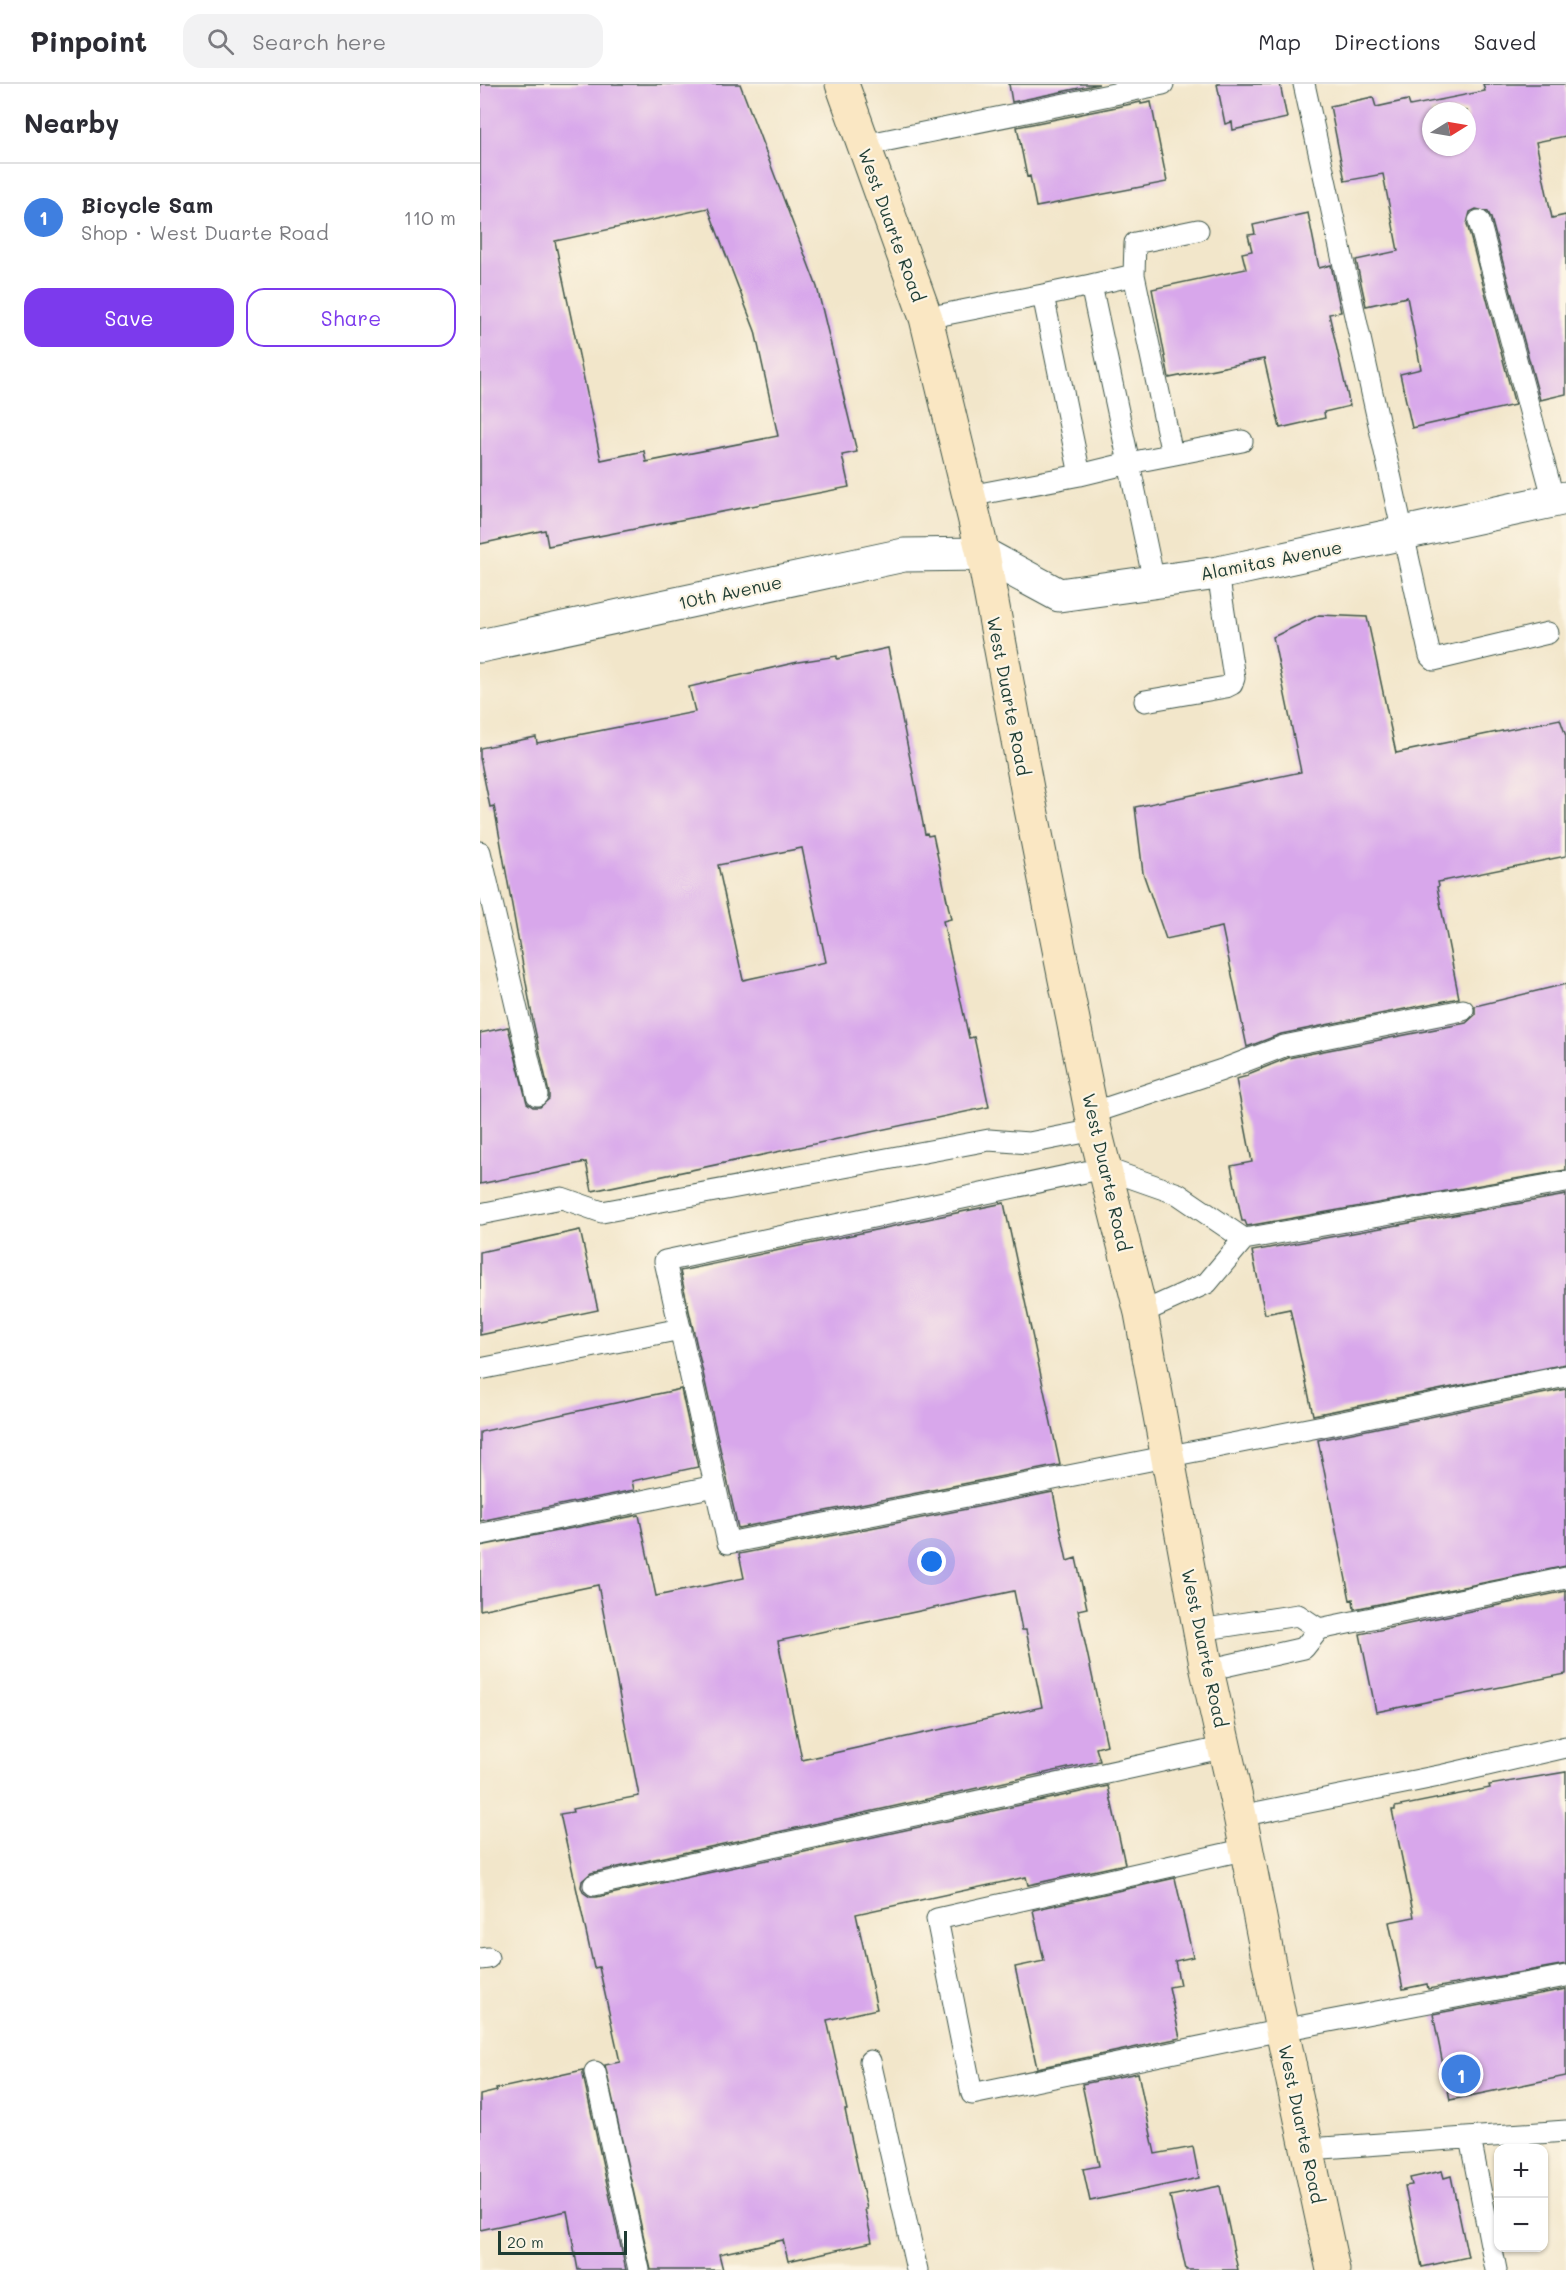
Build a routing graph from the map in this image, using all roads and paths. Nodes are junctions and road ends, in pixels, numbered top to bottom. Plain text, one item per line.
1 (842, 84) edge
2 (1163, 84) edge
3 (1304, 84) edge
4 (864, 144) junction
5 (1479, 221) dead end
6 (1198, 230) dead end
7 (1134, 275) junction
8 (1091, 285) junction
9 (1043, 296) junction
10 (926, 318) junction
11 (1242, 441) dead end
12 (1172, 454) junction
13 (1129, 463) junction
14 (1080, 475) junction
15 (969, 496) junction
16 (1560, 500) edge
17 (1402, 533) junction
18 (983, 554) junction
19 (1218, 573) junction
20 (1154, 582) junction
21 (1548, 633) dead end
22 (480, 646) edge
23 (1145, 701) dead end
24 (480, 852) edge
25 (1463, 1010) dead end
26 (537, 1095) dead end
27 (1094, 1122) junction
28 (1104, 1168) junction
29 (1566, 1182) edge
30 (480, 1214) edge
31 (1244, 1239) junction
32 (1141, 1313) junction
33 (681, 1329) junction
34 (480, 1370) edge
35 (1566, 1376) edge
36 (1167, 1456) junction
37 (716, 1486) junction
38 (482, 1534) dead end
39 (1566, 1578) edge
40 (1319, 1629) junction
41 (1200, 1630) junction
42 (1207, 1670) junction
43 (1566, 1747) edge
44 (1226, 1748) junction
45 (1240, 1816) junction
46 (1247, 1849) junction
47 (594, 1885) dead end
48 (1566, 1976) edge
49 (1282, 2030) junction
50 (870, 2061) dead end
51 (595, 2072) dead end
52 (1566, 2131) edge
53 (1470, 2138) junction
54 (1309, 2149) junction
55 (639, 2270) edge
56 (917, 2270) edge
57 (1333, 2270) edge
58 (1497, 2270) edge

1 - 4 main road, West Duarte Road
2 - 4 lane
3 - 17 lane
4 - 10 main road, West Duarte Road
5 - 16 lane
6 - 7 lane
7 - 8 lane
7 - 12 lane
8 - 9 lane
8 - 13 lane
9 - 10 lane
9 - 14 lane
10 - 15 main road, West Duarte Road
11 - 12 lane
12 - 13 lane
13 - 14 lane
13 - 20 lane
14 - 15 lane
15 - 18 main road, West Duarte Road
16 - 17 street, Alamitas Avenue
17 - 19 street, Alamitas Avenue
17 - 21 lane
18 - 20 street, Alamitas Avenue
18 - 22 street, 10th Avenue
18 - 27 main road, West Duarte Road
19 - 20 street, Alamitas Avenue
19 - 23 lane
24 - 26 lane
25 - 27 lane
27 - 28 main road, West Duarte Road
27 - 30 lane
28 - 31 lane
28 - 32 main road, West Duarte Road
28 - 33 lane
29 - 31 lane
31 - 32 lane
32 - 36 main road, West Duarte Road
33 - 34 lane
33 - 37 lane
35 - 36 lane
36 - 37 lane
36 - 41 main road, West Duarte Road
37 - 38 lane
39 - 40 lane
40 - 41 lane
40 - 42 lane
41 - 42 main road, West Duarte Road
42 - 44 main road, West Duarte Road
43 - 45 lane
44 - 45 main road, West Duarte Road
44 - 47 lane
45 - 46 main road, West Duarte Road
46 - 49 main road, West Duarte Road
46 - 49 lane
48 - 49 lane
49 - 54 main road, West Duarte Road
50 - 56 lane
51 - 55 lane
52 - 53 lane
53 - 54 lane
53 - 58 lane
54 - 57 main road, West Duarte Road

